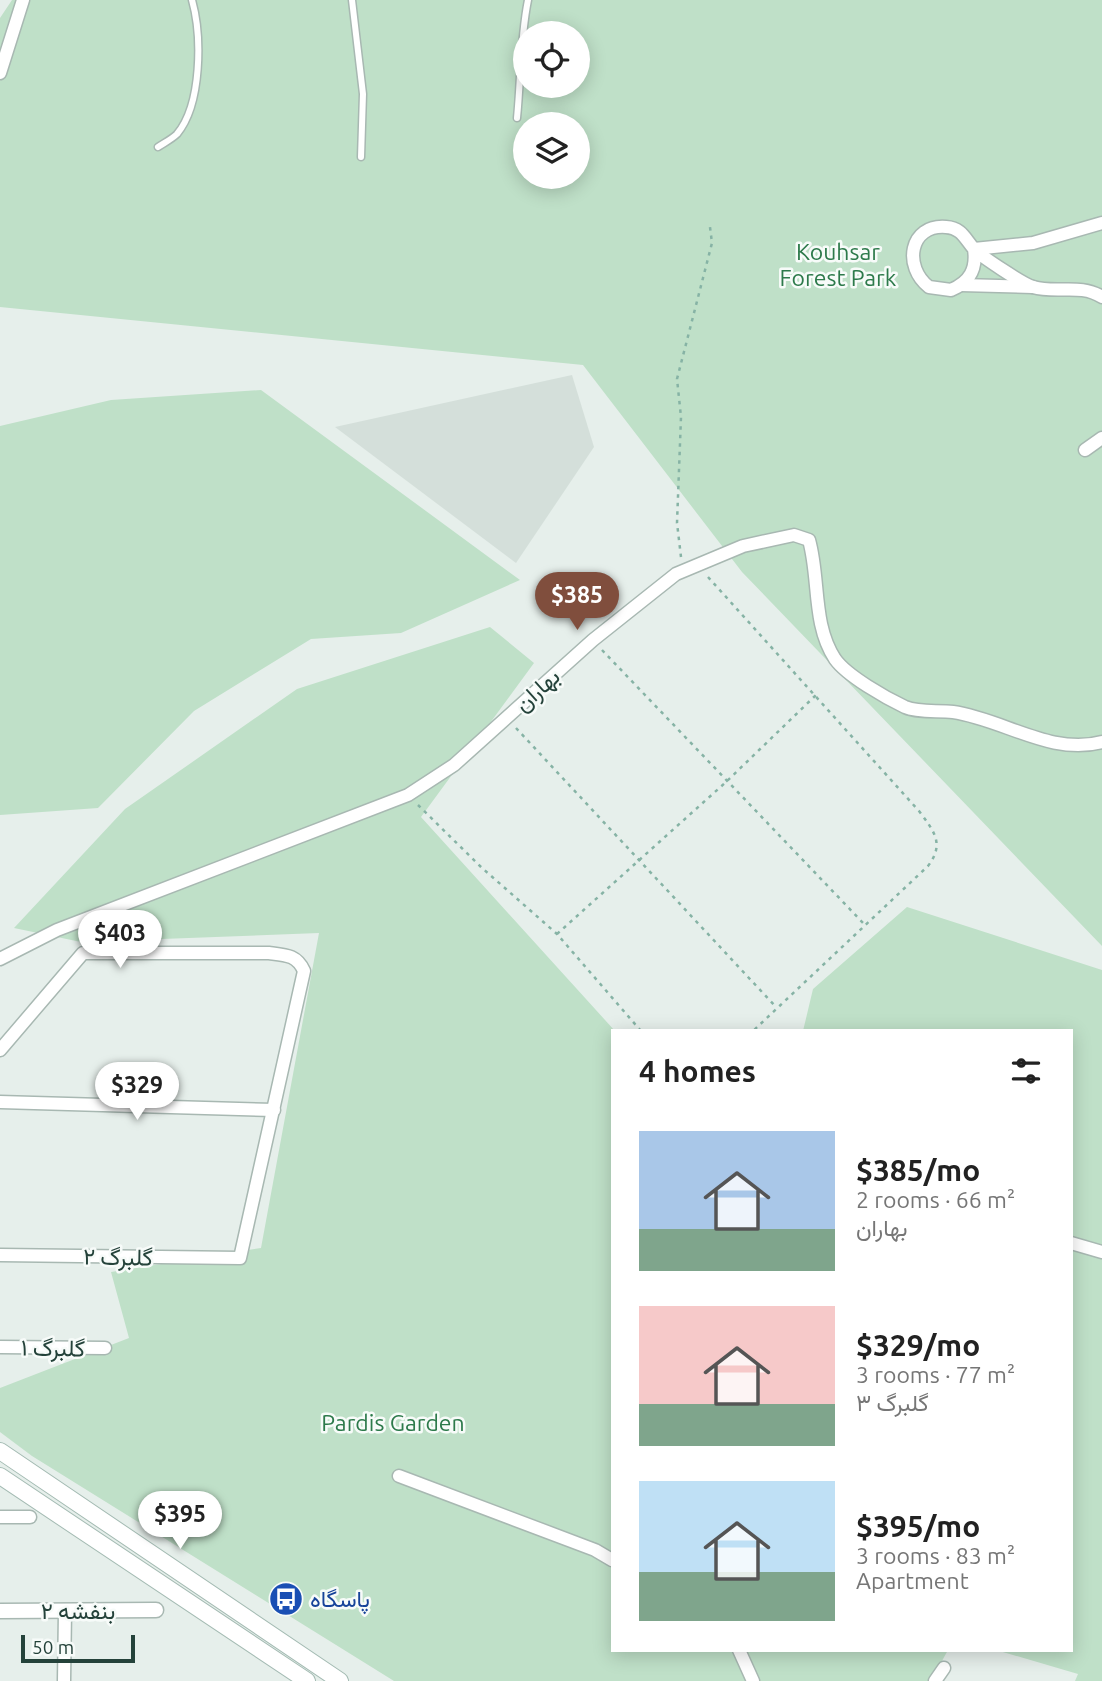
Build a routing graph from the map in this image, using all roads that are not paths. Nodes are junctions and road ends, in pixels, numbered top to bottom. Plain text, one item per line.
1 (23, 0) edge
2 (192, 0) edge
3 (352, 0) edge
4 (528, 0) edge
5 (0, 73) edge
6 (518, 112) edge
7 (158, 147) dead end
8 (361, 157) dead end
9 (1102, 223) edge
10 (974, 249) junction
11 (961, 285) junction
12 (1033, 287) junction
13 (1102, 296) edge
14 (1102, 438) edge
15 (1085, 450) dead end
16 (1102, 742) edge
17 (0, 959) edge
18 (0, 1049) edge
19 (0, 1102) edge
20 (274, 1110) junction
21 (1073, 1244) edge
22 (1102, 1252) edge
23 (0, 1255) edge
24 (0, 1347) edge
25 (105, 1348) dead end
26 (0, 1451) edge
27 (0, 1476) edge
28 (400, 1476) dead end
29 (0, 1517) edge
30 (30, 1517) dead end
31 (611, 1559) edge
32 (156, 1610) dead end
33 (0, 1611) edge
34 (65, 1611) junction
35 (740, 1652) edge
36 (944, 1668) dead end
37 (64, 1681) edge
38 (307, 1681) edge
39 (340, 1681) edge
40 (753, 1681) edge
41 (935, 1681) edge

1 - 5 street
2 - 7 lane
3 - 8 lane
4 - 6 lane
9 - 10 street
10 - 11 street
10 - 11 street
10 - 12 street
11 - 12 street
12 - 13 street
14 - 15 street
16 - 17 street, بهاران
18 - 20 street
19 - 20 street
20 - 23 street, گلبرگ ۲
21 - 22 street
24 - 25 street, گلبرگ ۱
26 - 39 main road
27 - 38 main road
28 - 31 street
29 - 30 street
32 - 34 street, بنفشه ۲
33 - 34 street, بنفشه ۲
34 - 37 street
35 - 40 street
36 - 41 street

